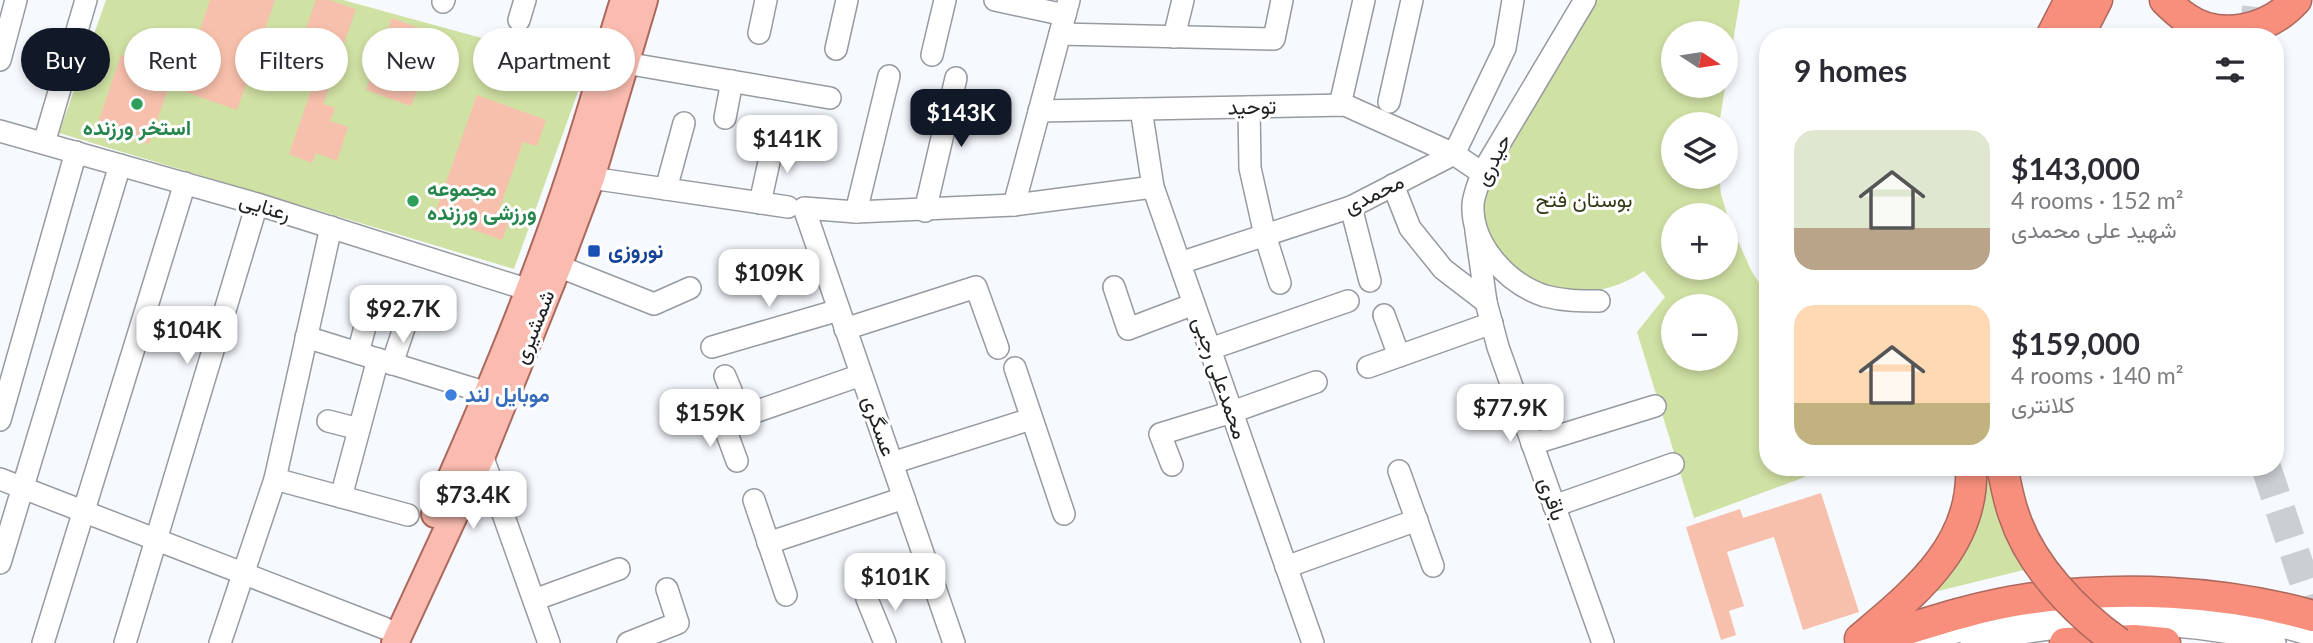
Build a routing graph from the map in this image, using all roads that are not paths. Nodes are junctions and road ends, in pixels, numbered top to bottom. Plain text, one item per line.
1 (16, 0) edge
2 (86, 0) edge
3 (624, 0) edge
4 (644, 0) edge
5 (766, 0) edge
6 (844, 0) edge
7 (945, 0) edge
8 (995, 0) edge
9 (1183, 0) edge
10 (1282, 0) edge
11 (1364, 0) edge
12 (1412, 0) edge
13 (1513, 0) edge
14 (1585, 0) edge
15 (2070, 0) edge
16 (2097, 0) edge
17 (2165, 0) edge
18 (2296, 0) edge
19 (1064, 16) edge
20 (620, 28) edge
21 (631, 28) edge
22 (2056, 28) edge
23 (2083, 28) edge
24 (2210, 28) edge
25 (2249, 28) edge
26 (759, 33) dead end
27 (1174, 37) junction
28 (836, 49) dead end
29 (932, 55) dead end
30 (0, 60) edge
31 (635, 64) edge
32 (889, 75) dead end
33 (956, 78) dead end
34 (732, 81) junction
35 (606, 91) edge
36 (830, 99) dead end
37 (1389, 102) dead end
38 (1340, 105) junction
39 (1249, 107) junction
40 (1141, 109) junction
41 (1039, 111) junction
42 (725, 118) dead end
43 (684, 123) dead end
44 (0, 131) edge
45 (774, 139) dead end
46 (44, 143) junction
47 (76, 152) junction
48 (1454, 154) junction
49 (120, 165) junction
50 (1482, 173) junction
51 (581, 176) junction
52 (185, 183) junction
53 (1393, 185) junction
54 (1153, 187) junction
55 (666, 189) junction
56 (760, 203) junction
57 (257, 204) junction
58 (1014, 205) junction
59 (796, 207) junction
60 (1351, 207) junction
61 (925, 211) junction
62 (856, 212) junction
63 (331, 227) junction
64 (1476, 231) junction
65 (1265, 235) junction
66 (549, 262) junction
67 (1180, 263) junction
68 (1370, 281) dead end
69 (1280, 284) dead end
70 (1114, 287) dead end
71 (690, 288) dead end
72 (537, 294) junction
73 (1348, 301) dead end
74 (1599, 301) dead end
75 (1486, 302) junction
76 (1194, 304) junction
77 (370, 308) dead end
78 (1384, 315) dead end
79 (842, 319) junction
80 (1492, 323) junction
81 (405, 325) dead end
82 (306, 337) junction
83 (998, 348) dead end
84 (1210, 349) junction
85 (1399, 356) junction
86 (376, 359) junction
87 (1368, 367) dead end
88 (1014, 368) dead end
89 (861, 375) junction
90 (1316, 382) dead end
91 (496, 396) junction
92 (1655, 406) dead end
93 (1232, 412) junction
94 (1031, 419) junction
95 (0, 420) edge
96 (733, 420) junction
97 (328, 421) dead end
98 (359, 429) junction
99 (1532, 444) junction
100 (473, 451) junction
101 (737, 461) dead end
102 (892, 463) junction
103 (1673, 464) dead end
104 (1172, 465) dead end
105 (1399, 471) dead end
106 (1970, 476) edge
107 (2004, 476) edge
108 (0, 479) edge
109 (275, 479) junction
110 (23, 488) junction
111 (341, 497) junction
112 (904, 498) junction
113 (754, 500) dead end
114 (1554, 506) junction
115 (84, 512) junction
116 (1064, 513) dead end
117 (408, 515) dead end
118 (1417, 520) junction
119 (156, 540) junction
120 (768, 543) junction
121 (0, 563) edge
122 (1433, 566) dead end
123 (1286, 567) junction
124 (619, 569) dead end
125 (243, 573) junction
126 (667, 589) dead end
127 (786, 595) dead end
128 (867, 598) dead end
129 (534, 600) junction
130 (2313, 616) edge
131 (2313, 636) edge
132 (389, 637) edge
133 (947, 641) edge
134 (43, 643) edge
135 (125, 643) edge
136 (220, 643) edge
137 (549, 643) edge
138 (628, 643) edge
139 (885, 643) edge
140 (1313, 643) edge
141 (1603, 643) edge
142 (1855, 643) edge
143 (1862, 643) edge
144 (1911, 643) edge
145 (1971, 643) edge
146 (2065, 643) edge
147 (2119, 643) edge
148 (2165, 643) edge
149 (2275, 643) edge

1 - 30 street
2 - 46 street
3 - 20 main road, شمشیری
4 - 21 main road, شمشیری
5 - 26 street
6 - 28 street
7 - 29 street
8 - 19 street
9 - 27 street
10 - 27 street
11 - 38 street
12 - 37 street
13 - 48 street
14 - 50 street, حیدری
15 - 22 highway
16 - 23 highway
17 - 24 highway
18 - 25 highway
19 - 27 street
19 - 41 street
31 - 34 street
32 - 62 street
33 - 61 street
34 - 36 street
34 - 42 street
35 - 51 main road, شمشیری
38 - 39 street, توحید
38 - 48 street, توحید
39 - 40 street, توحید
39 - 65 street
40 - 41 street, توحید
40 - 54 street, محمدعلی رجبی
41 - 58 street
43 - 55 street
44 - 46 street, رعنایی
45 - 56 street
46 - 47 street, رعنایی
47 - 49 street, رعنایی
47 - 95 street
48 - 50 street, توحید
48 - 53 street, محمدی
49 - 52 street, رعنایی
49 - 110 street
50 - 64 street, حیدری
51 - 55 street
51 - 66 main road, شمشیری
52 - 57 street, رعنایی
52 - 115 street
53 - 60 street, محمدی
53 - 75 street
54 - 58 street
54 - 67 street, محمدعلی رجبی
55 - 56 street
56 - 59 street
57 - 63 street, رعنایی
57 - 119 street
58 - 61 street
59 - 62 street
59 - 79 street, عسگری
60 - 65 street, محمدی
60 - 68 street
61 - 62 street
63 - 72 street, رعنایی
63 - 82 street
64 - 74 street
64 - 75 street, باقری
65 - 67 street, محمدی
65 - 69 street
66 - 71 street
66 - 72 main road, شمشیری
67 - 76 street, محمدعلی رجبی
70 - 76 street
72 - 91 main road, شمشیری
73 - 84 street
75 - 80 street, باقری
76 - 84 street, محمدعلی رجبی
77 - 86 street
78 - 85 street
79 - 83 street
79 - 89 street, عسگری
79 - 96 street
80 - 85 street
80 - 99 street, باقری
81 - 86 street
82 - 86 street
82 - 109 street
84 - 93 street, محمدعلی رجبی
85 - 87 street
86 - 91 street
86 - 98 street
88 - 94 street
89 - 96 street
89 - 102 street, عسگری
90 - 93 street
91 - 100 main road, شمشیری
92 - 99 street
93 - 104 street
93 - 123 street, محمدعلی رجبی
94 - 102 street
94 - 116 street
96 - 101 street
97 - 98 street
98 - 111 street
99 - 114 street, باقری
100 - 129 street
100 - 132 main road, شمشیری
102 - 112 street, عسگری
103 - 114 street
105 - 118 street
106 - 142 highway
107 - 147 highway, bridge
108 - 110 street
109 - 111 street
109 - 125 street
110 - 115 street
110 - 121 street
111 - 117 street
112 - 120 street
112 - 133 street, عسگری
113 - 120 street
114 - 141 street, باقری
115 - 119 street
115 - 134 street
118 - 122 street
118 - 123 street
119 - 125 street
119 - 135 street
120 - 127 street
123 - 140 street, محمدعلی رجبی
124 - 129 street
125 - 132 street
125 - 136 street
126 - 138 street
128 - 139 street
129 - 137 street
130 - 143 highway
131 - 144 street
145 - 149 street
146 - 148 highway

